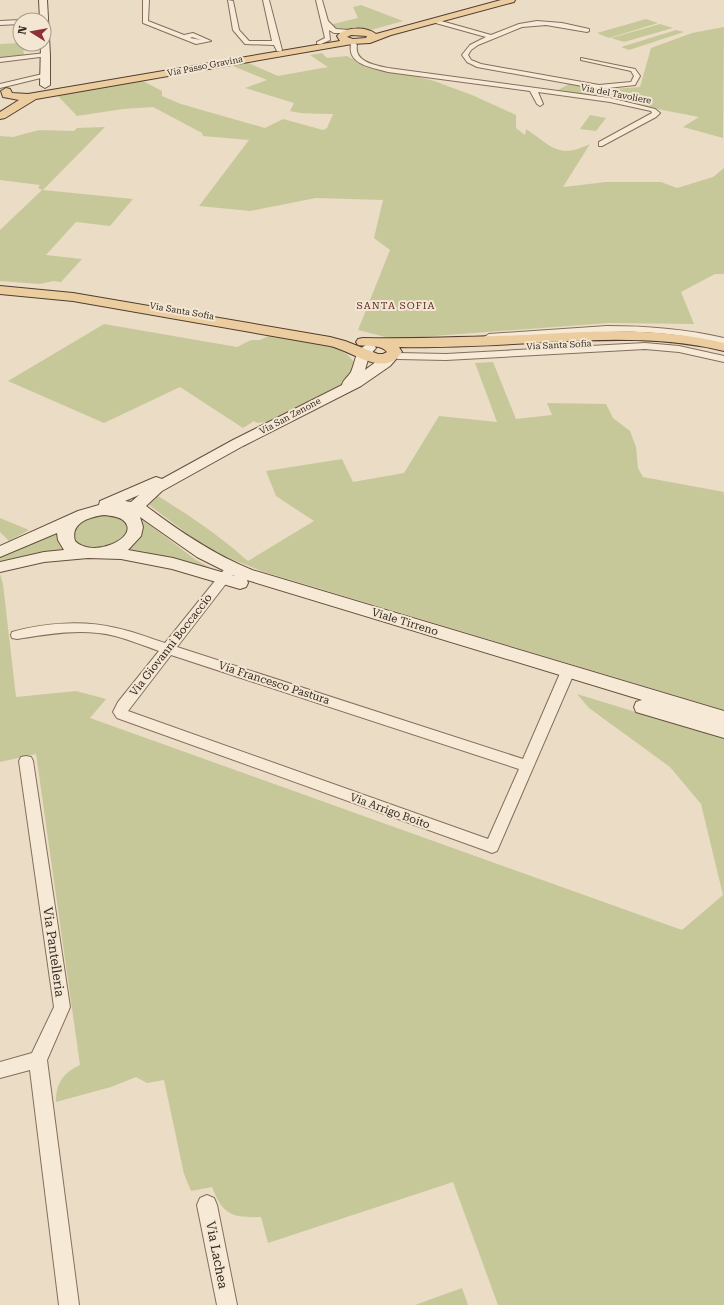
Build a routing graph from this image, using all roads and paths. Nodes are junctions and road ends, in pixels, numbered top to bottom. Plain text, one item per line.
1 (43, 0) edge
2 (146, 0) edge
3 (266, 0) edge
4 (319, 0) edge
5 (492, 0) edge
6 (511, 0) edge
7 (230, 1) edge
8 (44, 12) edge
9 (434, 20) junction
10 (12, 22) edge
11 (326, 22) junction
12 (0, 23) edge
13 (587, 30) dead end
14 (326, 31) junction
15 (362, 32) junction
16 (184, 37) dead end
17 (492, 37) junction
18 (346, 38) junction
19 (370, 40) junction
20 (319, 43) junction
21 (278, 46) junction
22 (46, 52) edge
23 (46, 55) junction
24 (583, 59) dead end
25 (0, 60) edge
26 (363, 61) junction
27 (46, 75) junction
28 (46, 85) junction
29 (533, 90) junction
30 (5, 93) edge
31 (31, 95) junction
32 (540, 104) dead end
33 (1, 117) edge
34 (602, 144) dead end
35 (0, 286) edge
36 (0, 290) edge
37 (724, 341) edge
38 (426, 342) junction
39 (724, 347) edge
40 (377, 351) junction
41 (724, 353) edge
42 (724, 360) edge
43 (341, 389) junction
44 (238, 443) junction
45 (90, 513) junction
46 (134, 513) junction
47 (0, 552) edge
48 (95, 553) junction
49 (0, 567) edge
50 (227, 573) junction
51 (16, 635) dead end
52 (168, 649) junction
53 (566, 677) junction
54 (120, 712) joint
55 (724, 726) edge
56 (26, 762) dead end
57 (527, 766) junction
58 (38, 1060) junction
59 (0, 1070) edge
60 (207, 1205) dead end
61 (69, 1305) edge
62 (227, 1305) edge

1 - 8 street
2 - 16 street
3 - 21 street
4 - 11 street
5 - 15 main road
6 - 9 main road
7 - 21 street, Via Passo Gravina
9 - 17 street
9 - 19 main road
10 - 12 street
11 - 14 street
11 - 18 street
13 - 17 street
14 - 18 street
14 - 20 street
15 - 18 main road
15 - 19 main road
17 - 24 street
18 - 19 main road
18 - 20 main road, Via Passo Gravina
18 - 26 street
18 - 31 main road, Via Passo Gravina
19 - 26 street
20 - 21 main road, Via Passo Gravina
21 - 28 main road, Via Passo Gravina
22 - 23 street
23 - 25 street
23 - 27 street
26 - 29 street, Via del Tavoliere
27 - 28 street
27 - 30 street
28 - 31 main road, Via Passo Gravina
29 - 32 street
29 - 34 street, Via del Tavoliere
30 - 31 main road
30 - 33 main road
31 - 33 main road
35 - 40 main road, Via Santa Sofia
36 - 40 main road, Via Santa Sofia
37 - 38 street
38 - 39 main road, Via Santa Sofia
38 - 40 main road, Via Santa Sofia
40 - 41 main road, Via Santa Sofia
40 - 42 street
40 - 43 street
40 - 43 street
43 - 44 street, Via San Zenone
44 - 45 street
44 - 46 street
45 - 46 street, Viale Tirreno
45 - 47 street, Viale Tirreno
45 - 48 street
46 - 48 street
46 - 50 street, Viale Tirreno
48 - 49 street, Viale Tirreno
48 - 50 street, Viale Tirreno
50 - 52 street, Via Giovanni Boccaccio
50 - 53 street, Viale Tirreno
51 - 52 street, Via Francesco Pastura
52 - 54 street, Via Giovanni Boccaccio
52 - 57 street, Via Francesco Pastura
53 - 55 street, Viale Tirreno
53 - 57 street, Via Arrigo Boito
54 - 57 street, Via Arrigo Boito
56 - 58 street, Via Pantelleria
58 - 59 street
58 - 61 street
60 - 62 street, Via Lachea

